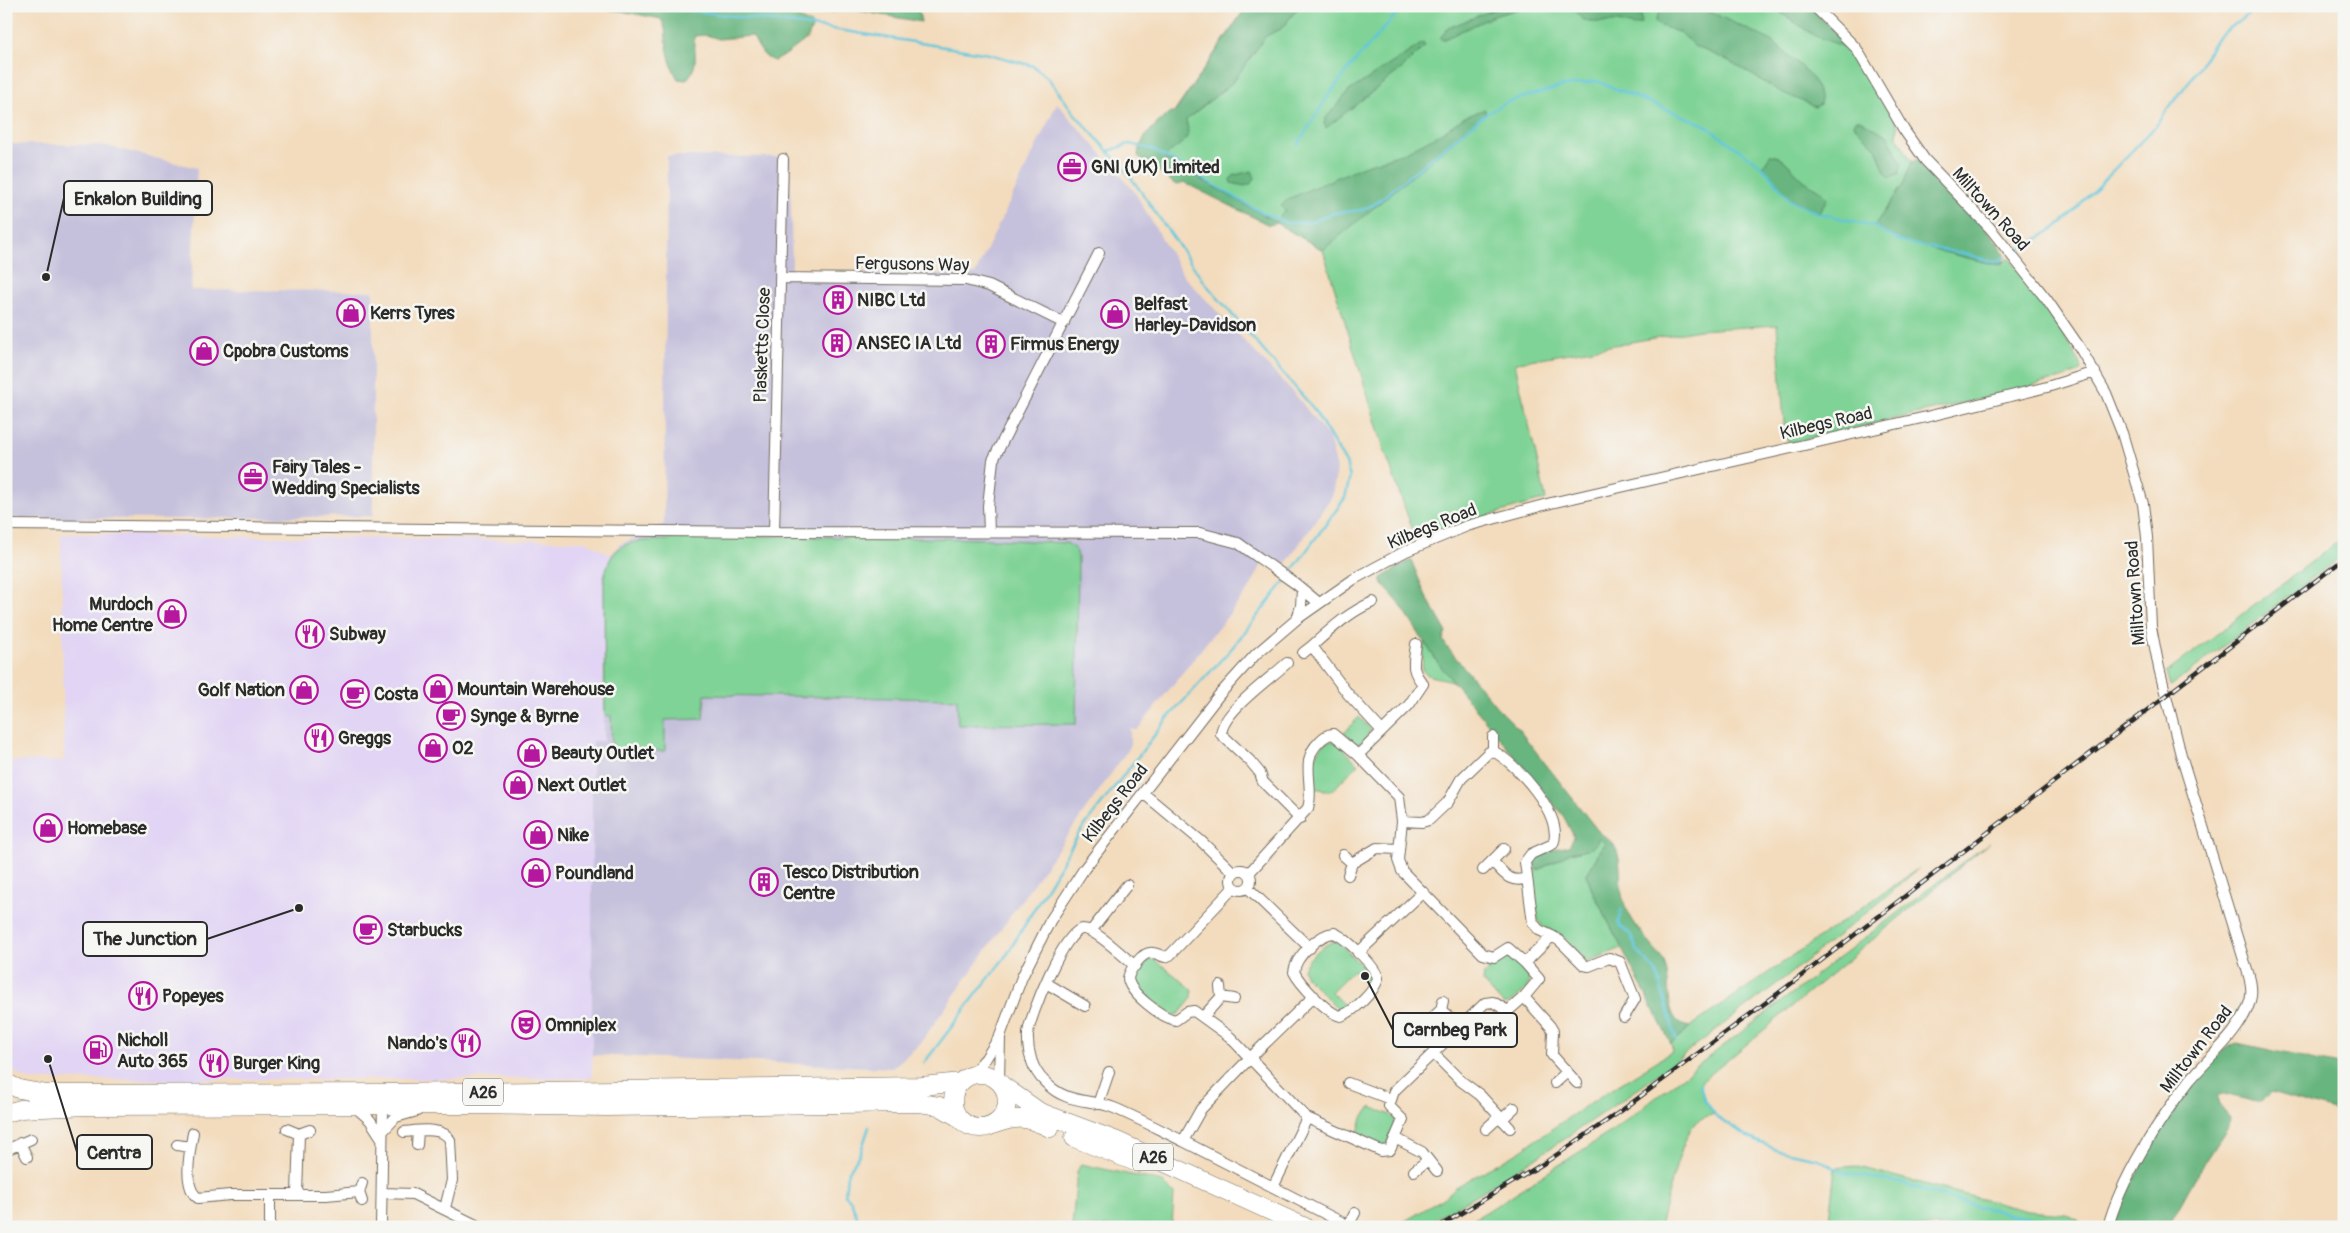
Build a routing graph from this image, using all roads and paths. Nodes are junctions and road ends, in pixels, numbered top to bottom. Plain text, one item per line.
1 (1814, 6) edge
2 (783, 159) dead end
3 (1099, 253) dead end
4 (780, 278) junction
5 (1064, 323) junction
6 (2095, 372) junction
7 (6, 525) edge
8 (774, 532) junction
9 (989, 532) junction
10 (1299, 587) junction
11 (1373, 602) dead end
12 (1319, 603) junction
13 (1297, 619) junction
14 (1416, 644) dead end
15 (1312, 646) junction
16 (1303, 653) dead end
17 (1287, 664) dead end
18 (1382, 731) junction
19 (1494, 737) dead end
20 (1493, 751) junction
21 (1358, 755) junction
22 (1143, 793) junction
23 (1300, 819) junction
24 (1402, 821) junction
25 (1398, 849) junction
26 (1504, 849) dead end
27 (1342, 855) dead end
28 (1492, 861) junction
29 (1352, 863) junction
30 (1483, 870) dead end
31 (1234, 873) junction
32 (1249, 873) junction
33 (1348, 875) dead end
34 (1528, 878) junction
35 (1127, 885) dead end
36 (1234, 887) junction
37 (1248, 888) junction
38 (1423, 892) junction
39 (1091, 931) junction
40 (1552, 936) junction
41 (1310, 948) junction
42 (1358, 952) junction
43 (1525, 963) junction
44 (1135, 966) junction
45 (1046, 983) junction
46 (1220, 986) dead end
47 (1314, 996) junction
48 (1221, 997) junction
49 (1524, 997) junction
50 (1234, 999) dead end
51 (1085, 1006) dead end
52 (1203, 1016) junction
53 (1624, 1017) dead end
54 (1430, 1020) dead end
55 (1460, 1027) junction
56 (1000, 1036) junction
57 (1433, 1053) junction
58 (1250, 1058) junction
59 (1109, 1072) dead end
60 (1568, 1072) junction
61 (966, 1079) junction
62 (6, 1082) edge
63 (1001, 1083) junction
64 (1348, 1083) dead end
65 (1577, 1083) dead end
66 (1555, 1084) dead end
67 (383, 1099) junction
68 (1390, 1099) junction
69 (1098, 1104) junction
70 (353, 1106) junction
71 (437, 1106) junction
72 (1514, 1108) dead end
73 (6, 1114) edge
74 (958, 1117) junction
75 (1308, 1118) junction
76 (1500, 1118) junction
77 (995, 1124) junction
78 (1510, 1128) dead end
79 (287, 1129) dead end
80 (1486, 1129) dead end
81 (310, 1130) dead end
82 (418, 1131) junction
83 (404, 1132) dead end
84 (193, 1133) dead end
85 (299, 1134) junction
86 (382, 1135) junction
87 (1396, 1138) junction
88 (31, 1139) dead end
89 (1183, 1141) junction
90 (20, 1143) junction
91 (177, 1145) dead end
92 (417, 1145) dead end
93 (190, 1147) junction
94 (6, 1150) edge
95 (27, 1157) dead end
96 (1428, 1160) junction
97 (1414, 1171) dead end
98 (1436, 1171) dead end
99 (1273, 1187) junction
100 (361, 1192) dead end
101 (382, 1193) junction
102 (297, 1194) junction
103 (270, 1195) junction
104 (444, 1208) junction
105 (1355, 1212) dead end
106 (6, 1226) edge
107 (1349, 1226) edge
108 (10, 1227) edge
109 (270, 1227) edge
110 (381, 1227) edge
111 (480, 1227) edge
112 (1305, 1227) edge
113 (2108, 1227) edge

1 - 6 street, Milltown Road
2 - 4 street, Plasketts Close
3 - 5 street
4 - 5 street, Fergusons Way
4 - 8 street, Plasketts Close
5 - 9 street
6 - 12 street, Kilbegs Road
6 - 113 street, Milltown Road
7 - 8 street
8 - 9 street
9 - 10 street
10 - 12 street
10 - 13 street
11 - 15 street
12 - 13 street, Kilbegs Road
13 - 22 street, Kilbegs Road
14 - 18 street
15 - 16 street
15 - 18 street
17 - 23 street
18 - 21 street
19 - 20 street
20 - 24 street
20 - 34 street
21 - 23 street
21 - 24 street
22 - 31 street
22 - 56 street, Kilbegs Road
23 - 32 street
24 - 25 street
25 - 29 street
25 - 38 street
26 - 28 street
27 - 29 street
28 - 30 street
28 - 34 street
29 - 33 street
31 - 32 street
31 - 36 street
32 - 37 street
34 - 40 street
35 - 39 street
36 - 37 street
36 - 44 street
37 - 41 street
38 - 42 street
38 - 43 street
39 - 44 street
39 - 45 street
40 - 43 street
40 - 53 street
41 - 42 street
41 - 47 street
42 - 47 street
43 - 49 street
44 - 52 street
45 - 51 street
45 - 69 street
46 - 48 street
47 - 58 street
48 - 50 street
48 - 52 street
49 - 55 street
49 - 60 street
52 - 58 street
54 - 55 street
55 - 57 street
56 - 61 street, Kilbegs Road
56 - 63 street, Kilbegs Road
57 - 68 street
57 - 76 street
58 - 75 street
58 - 89 street
59 - 69 street
60 - 65 street
60 - 66 street
61 - 63 highway, A26
61 - 67 highway, A26
61 - 74 highway
62 - 67 highway, A26
63 - 77 highway
63 - 112 highway, A26
64 - 68 street
67 - 70 highway, A26
67 - 71 highway, A26
67 - 86 street
68 - 87 street
69 - 89 street
70 - 73 highway, A26
70 - 86 street
71 - 74 highway, A26
71 - 86 street
72 - 76 street
74 - 77 highway, A26
75 - 87 street
75 - 99 street
76 - 78 street
76 - 80 street
77 - 112 highway, A26
79 - 85 street
81 - 85 street
82 - 83 street
82 - 92 street
82 - 104 street
84 - 93 street
85 - 102 street
86 - 101 street
87 - 96 street
88 - 90 street
89 - 99 street
90 - 94 street
90 - 95 street
91 - 93 street
93 - 103 street
96 - 97 street
96 - 98 street
99 - 107 street
100 - 102 street
101 - 104 street
101 - 110 street
102 - 103 street
103 - 109 street
104 - 111 street
105 - 107 street
106 - 108 street

